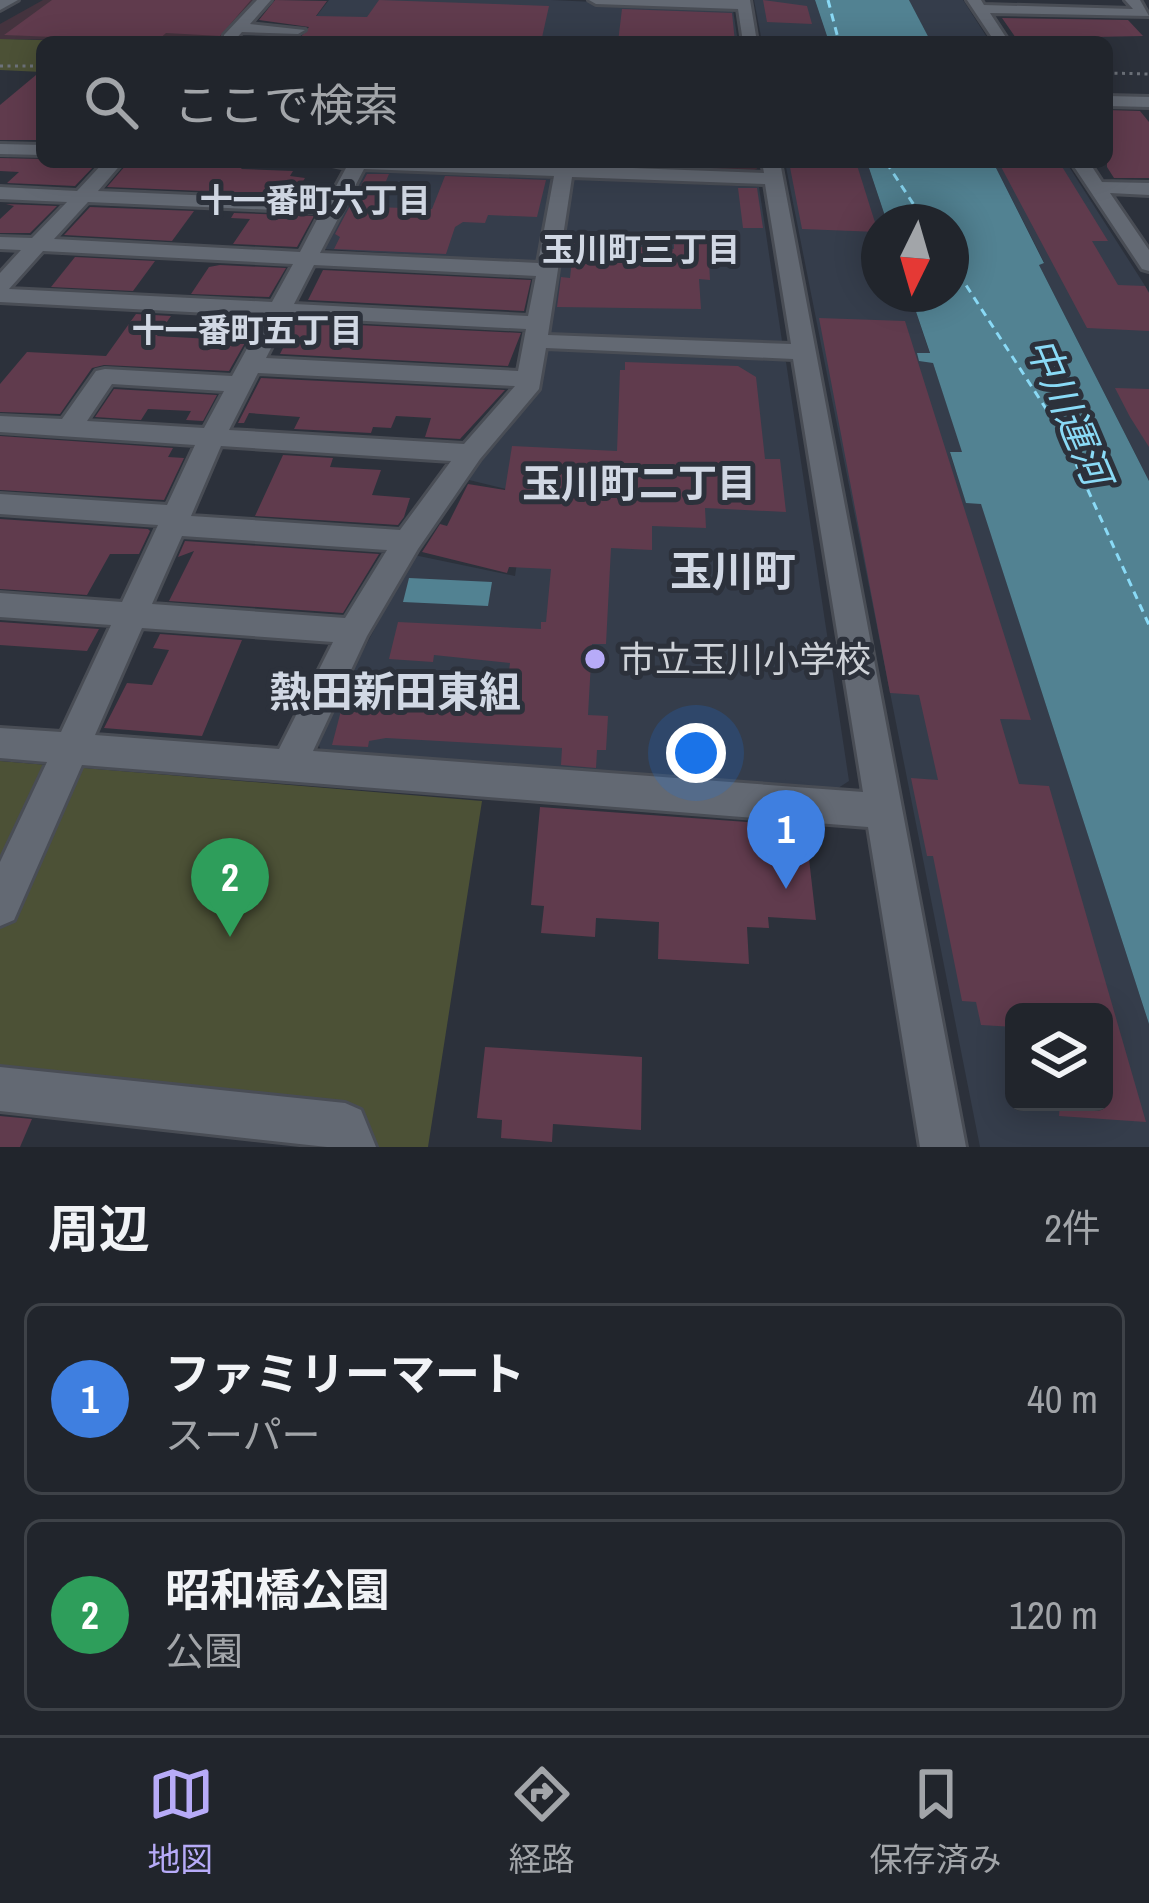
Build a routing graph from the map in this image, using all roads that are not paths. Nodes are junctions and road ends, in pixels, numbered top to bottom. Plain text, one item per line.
1 (264, 0) edge
2 (596, 0) edge
3 (1132, 0) edge
4 (743, 2) edge
5 (977, 5) edge
6 (1089, 6) edge
7 (237, 28) junction
8 (298, 30) dead end
9 (230, 36) edge
10 (749, 36) edge
11 (998, 36) edge
12 (1113, 101) edge
13 (1149, 102) edge
14 (0, 149) edge
15 (36, 150) edge
16 (108, 168) edge
17 (355, 168) edge
18 (563, 168) edge
19 (1085, 168) edge
20 (772, 170) edge
21 (1097, 188) junction
22 (1149, 189) edge
23 (0, 193) edge
24 (82, 196) junction
25 (334, 207) junction
26 (0, 243) edge
27 (38, 245) junction
28 (307, 258) junction
29 (1149, 265) edge
30 (548, 270) junction
31 (0, 286) edge
32 (0, 295) edge
33 (280, 310) junction
34 (537, 332) junction
35 (804, 352) junction
36 (246, 374) junction
37 (529, 379) junction
38 (0, 424) edge
39 (69, 428) junction
40 (212, 437) junction
41 (471, 453) junction
42 (0, 504) edge
43 (175, 520) junction
44 (408, 542) junction
45 (0, 605) edge
46 (131, 615) junction
47 (355, 631) junction
48 (0, 743) edge
49 (70, 750) junction
50 (286, 768) junction
51 (884, 811) junction
52 (0, 906) edge
53 (0, 1089) edge
54 (353, 1147) edge
55 (943, 1147) edge

1 - 7 street
2 - 4 street
3 - 6 street
4 - 10 street
5 - 6 street
5 - 11 street
7 - 8 street
7 - 9 street
12 - 13 street
14 - 15 street
16 - 24 street
17 - 25 street
18 - 20 street
18 - 30 street
19 - 21 street
20 - 35 street
21 - 22 street
21 - 29 street
23 - 24 street
24 - 25 street
24 - 27 street
25 - 28 street
26 - 27 street
27 - 28 street
27 - 31 street
28 - 30 street
28 - 33 street
30 - 34 street
32 - 33 street
33 - 34 street
33 - 36 street
34 - 35 street
34 - 37 street
35 - 51 street
36 - 37 street
36 - 39 street
36 - 40 street
37 - 41 street
38 - 39 street
39 - 40 street
40 - 41 street
40 - 43 street
41 - 44 street
42 - 43 street
43 - 44 street
43 - 46 street
44 - 47 street
45 - 46 street
46 - 47 street
46 - 49 street
47 - 50 street
48 - 49 street
49 - 50 street
49 - 52 street
50 - 51 street
51 - 55 street
53 - 54 street

